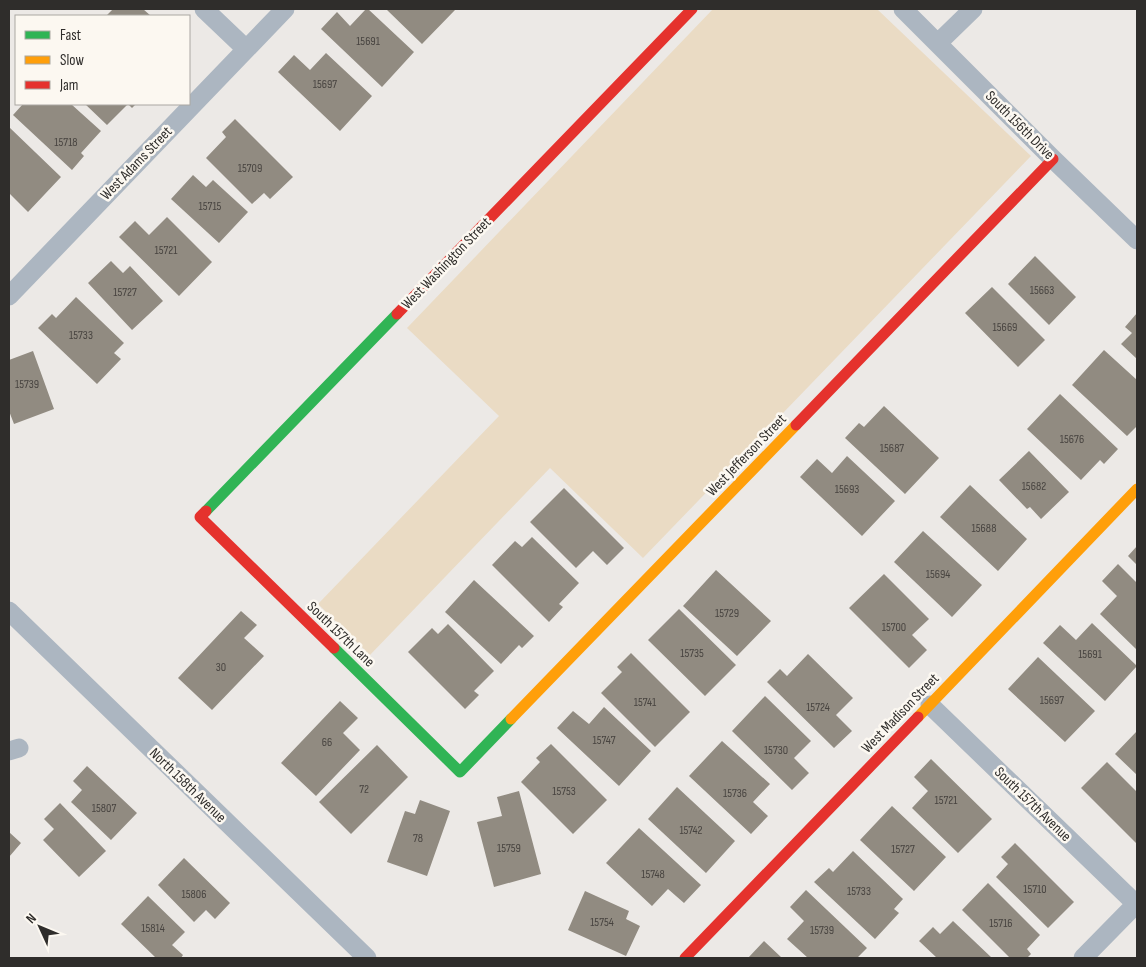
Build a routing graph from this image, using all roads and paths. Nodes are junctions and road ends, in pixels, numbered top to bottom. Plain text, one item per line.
1 (204, 9) edge
2 (285, 9) edge
3 (692, 9) edge
4 (903, 9) edge
5 (973, 9) edge
6 (938, 43) junction
7 (246, 49) junction
8 (1053, 159) junction
9 (1137, 240) edge
10 (9, 296) edge
11 (1137, 489) edge
12 (200, 518) joint
13 (9, 611) edge
14 (930, 705) junction
15 (460, 772) joint
16 (1137, 903) edge
17 (367, 958) edge
18 (685, 958) edge
19 (1083, 958) edge

1 - 7 street
2 - 7 street, West Adams Street
3 - 12 street, West Washington Street
4 - 6 street, South 156th Drive
5 - 6 street
6 - 8 street, South 156th Drive
7 - 10 street, West Adams Street
8 - 9 street, South 156th Drive
8 - 15 street, West Jefferson Street
11 - 14 street, West Madison Street
12 - 15 street, South 157th Lane
13 - 17 street, North 158th Avenue
14 - 16 street, South 157th Avenue
14 - 18 street, West Madison Street
16 - 19 street

